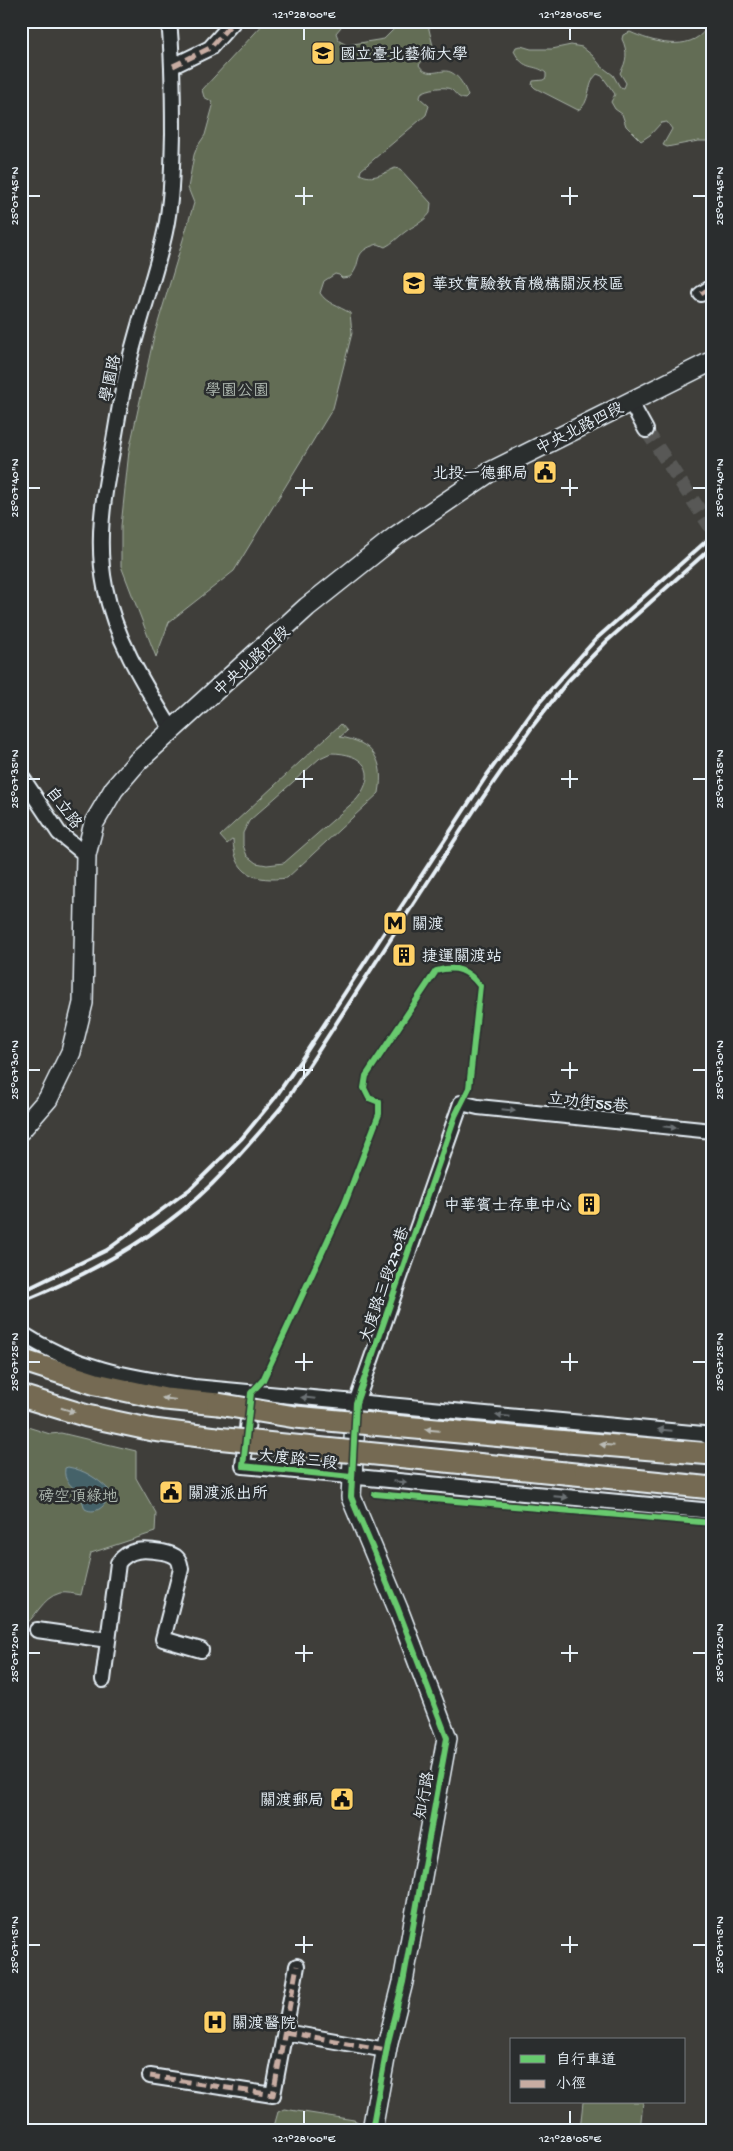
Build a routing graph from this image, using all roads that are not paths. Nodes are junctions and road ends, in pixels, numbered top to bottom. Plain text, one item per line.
1 (169, 21) edge
2 (234, 21) edge
3 (173, 66) junction
4 (712, 361) edge
5 (630, 401) junction
6 (646, 430) tunnel mouth
7 (172, 730) junction
8 (21, 776) edge
9 (86, 854) junction
10 (460, 1103) joint
11 (21, 1130) edge
12 (712, 1132) edge
13 (21, 1333) edge
14 (21, 1360) edge
15 (251, 1393) junction
16 (21, 1396) edge
17 (356, 1403) junction
18 (712, 1439) edge
19 (712, 1454) edge
20 (351, 1477) junction
21 (712, 1488) edge
22 (712, 1511) edge
23 (37, 1630) dead end
24 (108, 1640) junction
25 (202, 1650) dead end
26 (103, 1680) dead end
27 (297, 1966) dead end
28 (285, 2032) junction
29 (386, 2050) junction
30 (150, 2076) dead end
31 (372, 2130) edge

1 - 3 street, 學園路
2 - 3 street
3 - 7 street, 學園路
4 - 5 street, 中央北路四段
5 - 6 street
5 - 7 street, 中央北路四段
7 - 9 street, 中央北路四段
8 - 9 street, 自立路
9 - 11 street, 中央北路四段
10 -> 12 street, 立功街55巷
10 - 17 street, 大度路三段270巷
13 - 15 street
19 -> 14 main road, bridge
17 -> 15 street
15 - 20 street, 大度路三段
16 -> 21 main road, 大度路三段, bridge
18 -> 17 street
17 - 20 street, 大度路三段270巷
20 -> 22 street, 大度路三段
20 - 29 street, 知行路
23 - 24 street
24 - 25 street
24 - 26 street
27 - 28 street
28 - 29 street
28 - 30 street
29 - 31 street, 知行路

